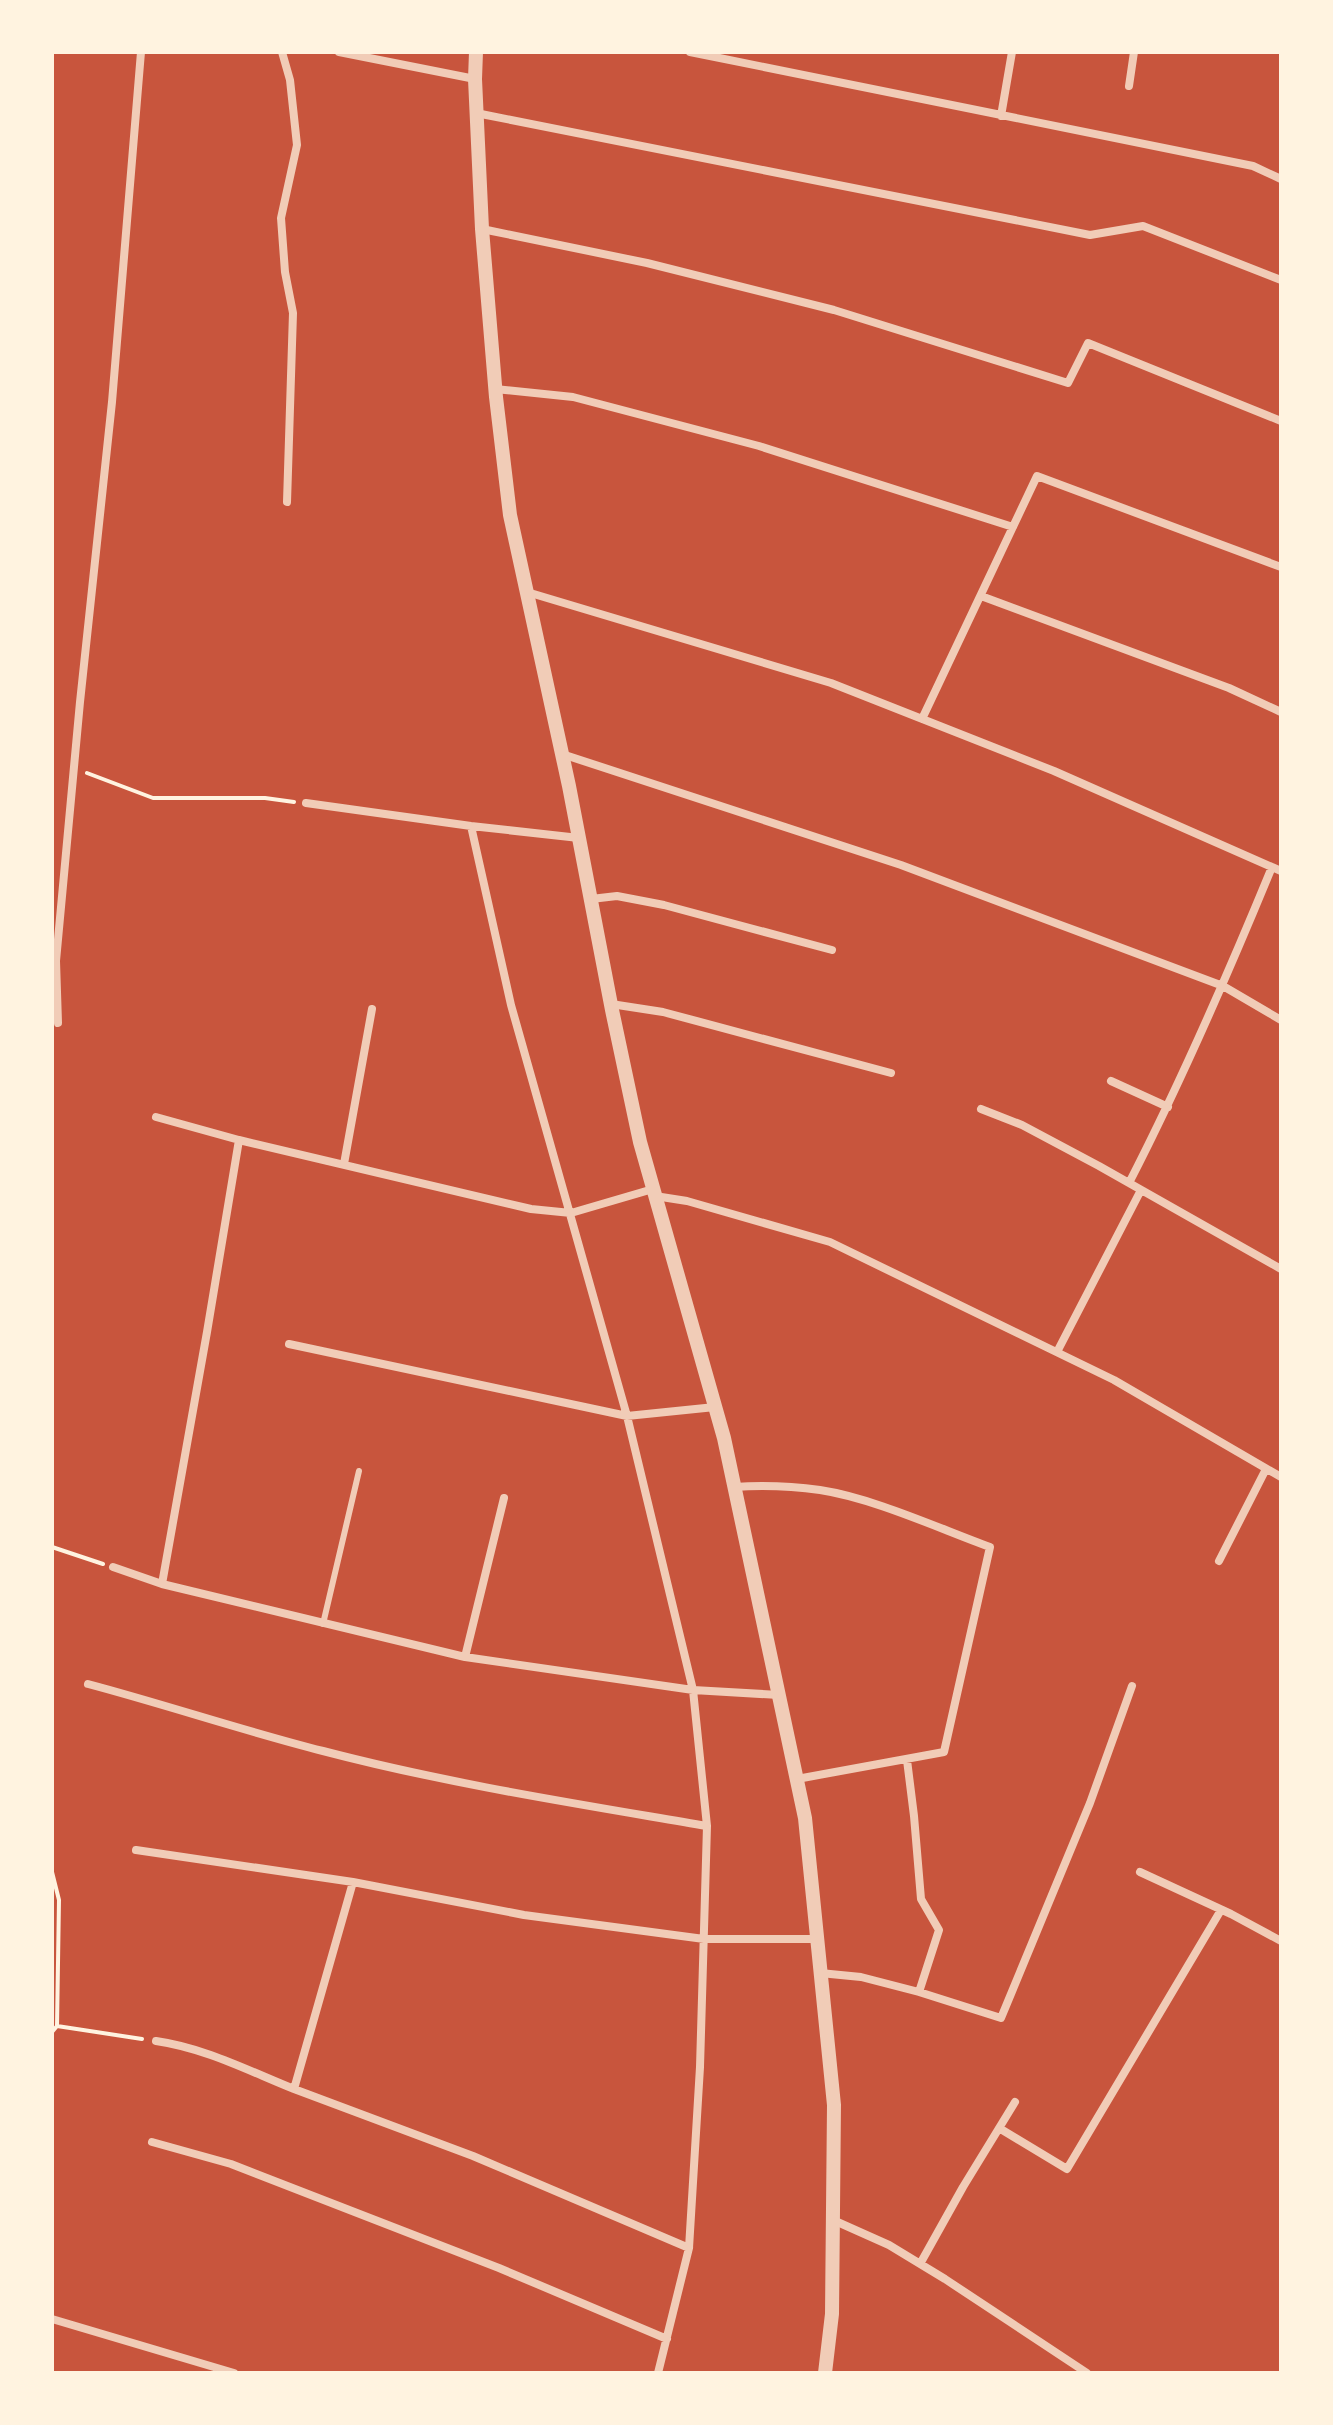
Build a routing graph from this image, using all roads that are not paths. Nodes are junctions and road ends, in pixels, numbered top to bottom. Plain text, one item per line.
1 (141, 52) edge
2 (282, 52) edge
3 (339, 52) edge
4 (476, 52) edge
5 (690, 52) edge
6 (1012, 52) edge
7 (1134, 52) edge
8 (475, 79) junction
9 (1129, 86) dead end
10 (476, 113) junction
11 (1001, 116) junction
12 (1281, 179) edge
13 (482, 229) junction
14 (1281, 280) edge
15 (495, 389) junction
16 (1281, 421) edge
17 (287, 502) dead end
18 (1013, 527) junction
19 (1281, 567) edge
20 (527, 592) junction
21 (981, 596) junction
22 (1281, 712) edge
23 (922, 719) junction
24 (562, 754) junction
25 (306, 803) road end
26 (471, 826) junction
27 (579, 838) junction
28 (1272, 867) junction
29 (1281, 871) edge
30 (591, 899) junction
31 (832, 950) dead end
32 (1223, 986) junction
33 (611, 1004) junction
34 (372, 1009) dead end
35 (1281, 1020) edge
36 (58, 1023) dead end
37 (891, 1073) dead end
38 (1111, 1081) dead end
39 (1168, 1107) junction
40 (981, 1109) dead end
41 (156, 1117) dead end
42 (239, 1140) junction
43 (344, 1164) junction
44 (1129, 1183) junction
45 (1141, 1190) junction
46 (654, 1192) junction
47 (571, 1213) junction
48 (1281, 1269) edge
49 (289, 1344) dead end
50 (1057, 1352) junction
51 (715, 1407) junction
52 (627, 1416) junction
53 (1266, 1469) junction
54 (359, 1471) dead end
55 (1281, 1477) edge
56 (734, 1487) junction
57 (504, 1498) dead end
58 (1219, 1561) dead end
59 (113, 1567) road end
60 (162, 1584) junction
61 (323, 1624) junction
62 (465, 1657) junction
63 (88, 1684) dead end
64 (1132, 1686) dead end
65 (693, 1690) junction
66 (779, 1695) junction
67 (907, 1760) junction
68 (797, 1779) junction
69 (707, 1826) junction
70 (136, 1850) dead end
71 (1140, 1872) dead end
72 (353, 1882) junction
73 (1221, 1910) junction
74 (704, 1939) junction
75 (817, 1939) junction
76 (1281, 1941) edge
77 (820, 1973) junction
78 (919, 1992) junction
79 (156, 2041) road end
80 (294, 2089) junction
81 (1015, 2102) dead end
82 (999, 2128) junction
83 (152, 2142) dead end
84 (833, 2220) junction
85 (689, 2248) junction
86 (920, 2264) junction
87 (52, 2319) edge
88 (667, 2339) junction
89 (234, 2373) edge
90 (658, 2373) edge
91 (825, 2373) edge
92 (1087, 2373) edge

1 - 36 street
2 - 17 street
3 - 8 street
4 - 8 street
5 - 11 street
6 - 11 street
7 - 9 street
8 - 10 street
10 - 13 street
10 - 14 street
11 - 12 street
13 - 15 street
13 - 16 street
15 - 18 street
15 - 20 street
18 - 19 street
18 - 21 street
20 - 23 street
20 - 24 street
21 - 22 street
21 - 23 street
23 - 28 street
24 - 27 street
24 - 32 street
25 - 26 street
26 - 27 street
26 - 47 street
27 - 30 street
28 - 29 street
28 - 32 street
30 - 31 street
30 - 33 street
32 - 35 street
32 - 39 street
33 - 37 street
33 - 46 street
34 - 43 street
38 - 39 street
39 - 44 street
40 - 44 street
41 - 42 street
42 - 43 street
42 - 60 street
43 - 47 street
44 - 45 street
45 - 48 street
45 - 50 street
46 - 47 street
46 - 50 street
46 - 51 street
47 - 52 street
49 - 52 street
50 - 53 street
51 - 52 street
51 - 56 street
52 - 65 street
53 - 55 street
53 - 58 street
54 - 61 lane
56 - 66 street
56 - 67 street
57 - 62 street
59 - 60 street
60 - 61 street
61 - 62 street
62 - 65 street
63 - 69 street
64 - 78 street
65 - 66 street
65 - 69 street
66 - 68 street
67 - 68 street
67 - 78 street
68 - 75 street
69 - 74 street
70 - 72 street
71 - 73 street
72 - 74 street
72 - 80 street
73 - 76 street
73 - 82 street
74 - 75 street
74 - 85 street
75 - 77 street
77 - 78 street
77 - 84 street
79 - 80 street
80 - 85 street
81 - 82 street
82 - 86 street
83 - 88 street
84 - 86 street
84 - 91 street
85 - 88 street
86 - 92 street
87 - 89 street
88 - 90 street

